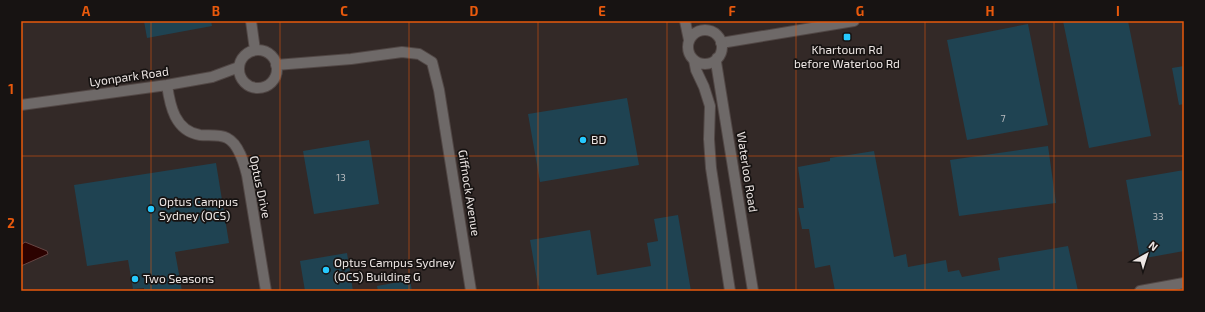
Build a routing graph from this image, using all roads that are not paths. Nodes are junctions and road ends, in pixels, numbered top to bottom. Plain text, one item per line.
1 (251, 21) edge
2 (685, 21) edge
3 (708, 21) edge
4 (854, 21) edge
5 (712, 32) junction
6 (690, 40) junction
7 (721, 43) junction
8 (255, 50) junction
9 (717, 58) junction
10 (694, 60) junction
11 (276, 65) junction
12 (239, 67) junction
13 (167, 85) junction
14 (21, 105) edge
15 (1184, 283) edge
16 (266, 291) edge
17 (471, 291) edge
18 (730, 291) edge
19 (753, 291) edge
20 (1140, 291) edge

1 - 8 street
2 - 6 street
3 - 5 street
4 - 7 street
5 - 6 street
5 - 7 street
6 - 10 street
7 - 9 street
8 - 11 street
8 - 12 street
9 - 10 street
9 - 19 street, Waterloo Road
10 - 18 street
11 - 12 street
11 - 17 street, Giffnock Avenue
12 - 13 street, Lyonpark Road
13 - 14 street, Lyonpark Road
13 - 16 street, Optus Drive
15 - 20 street

